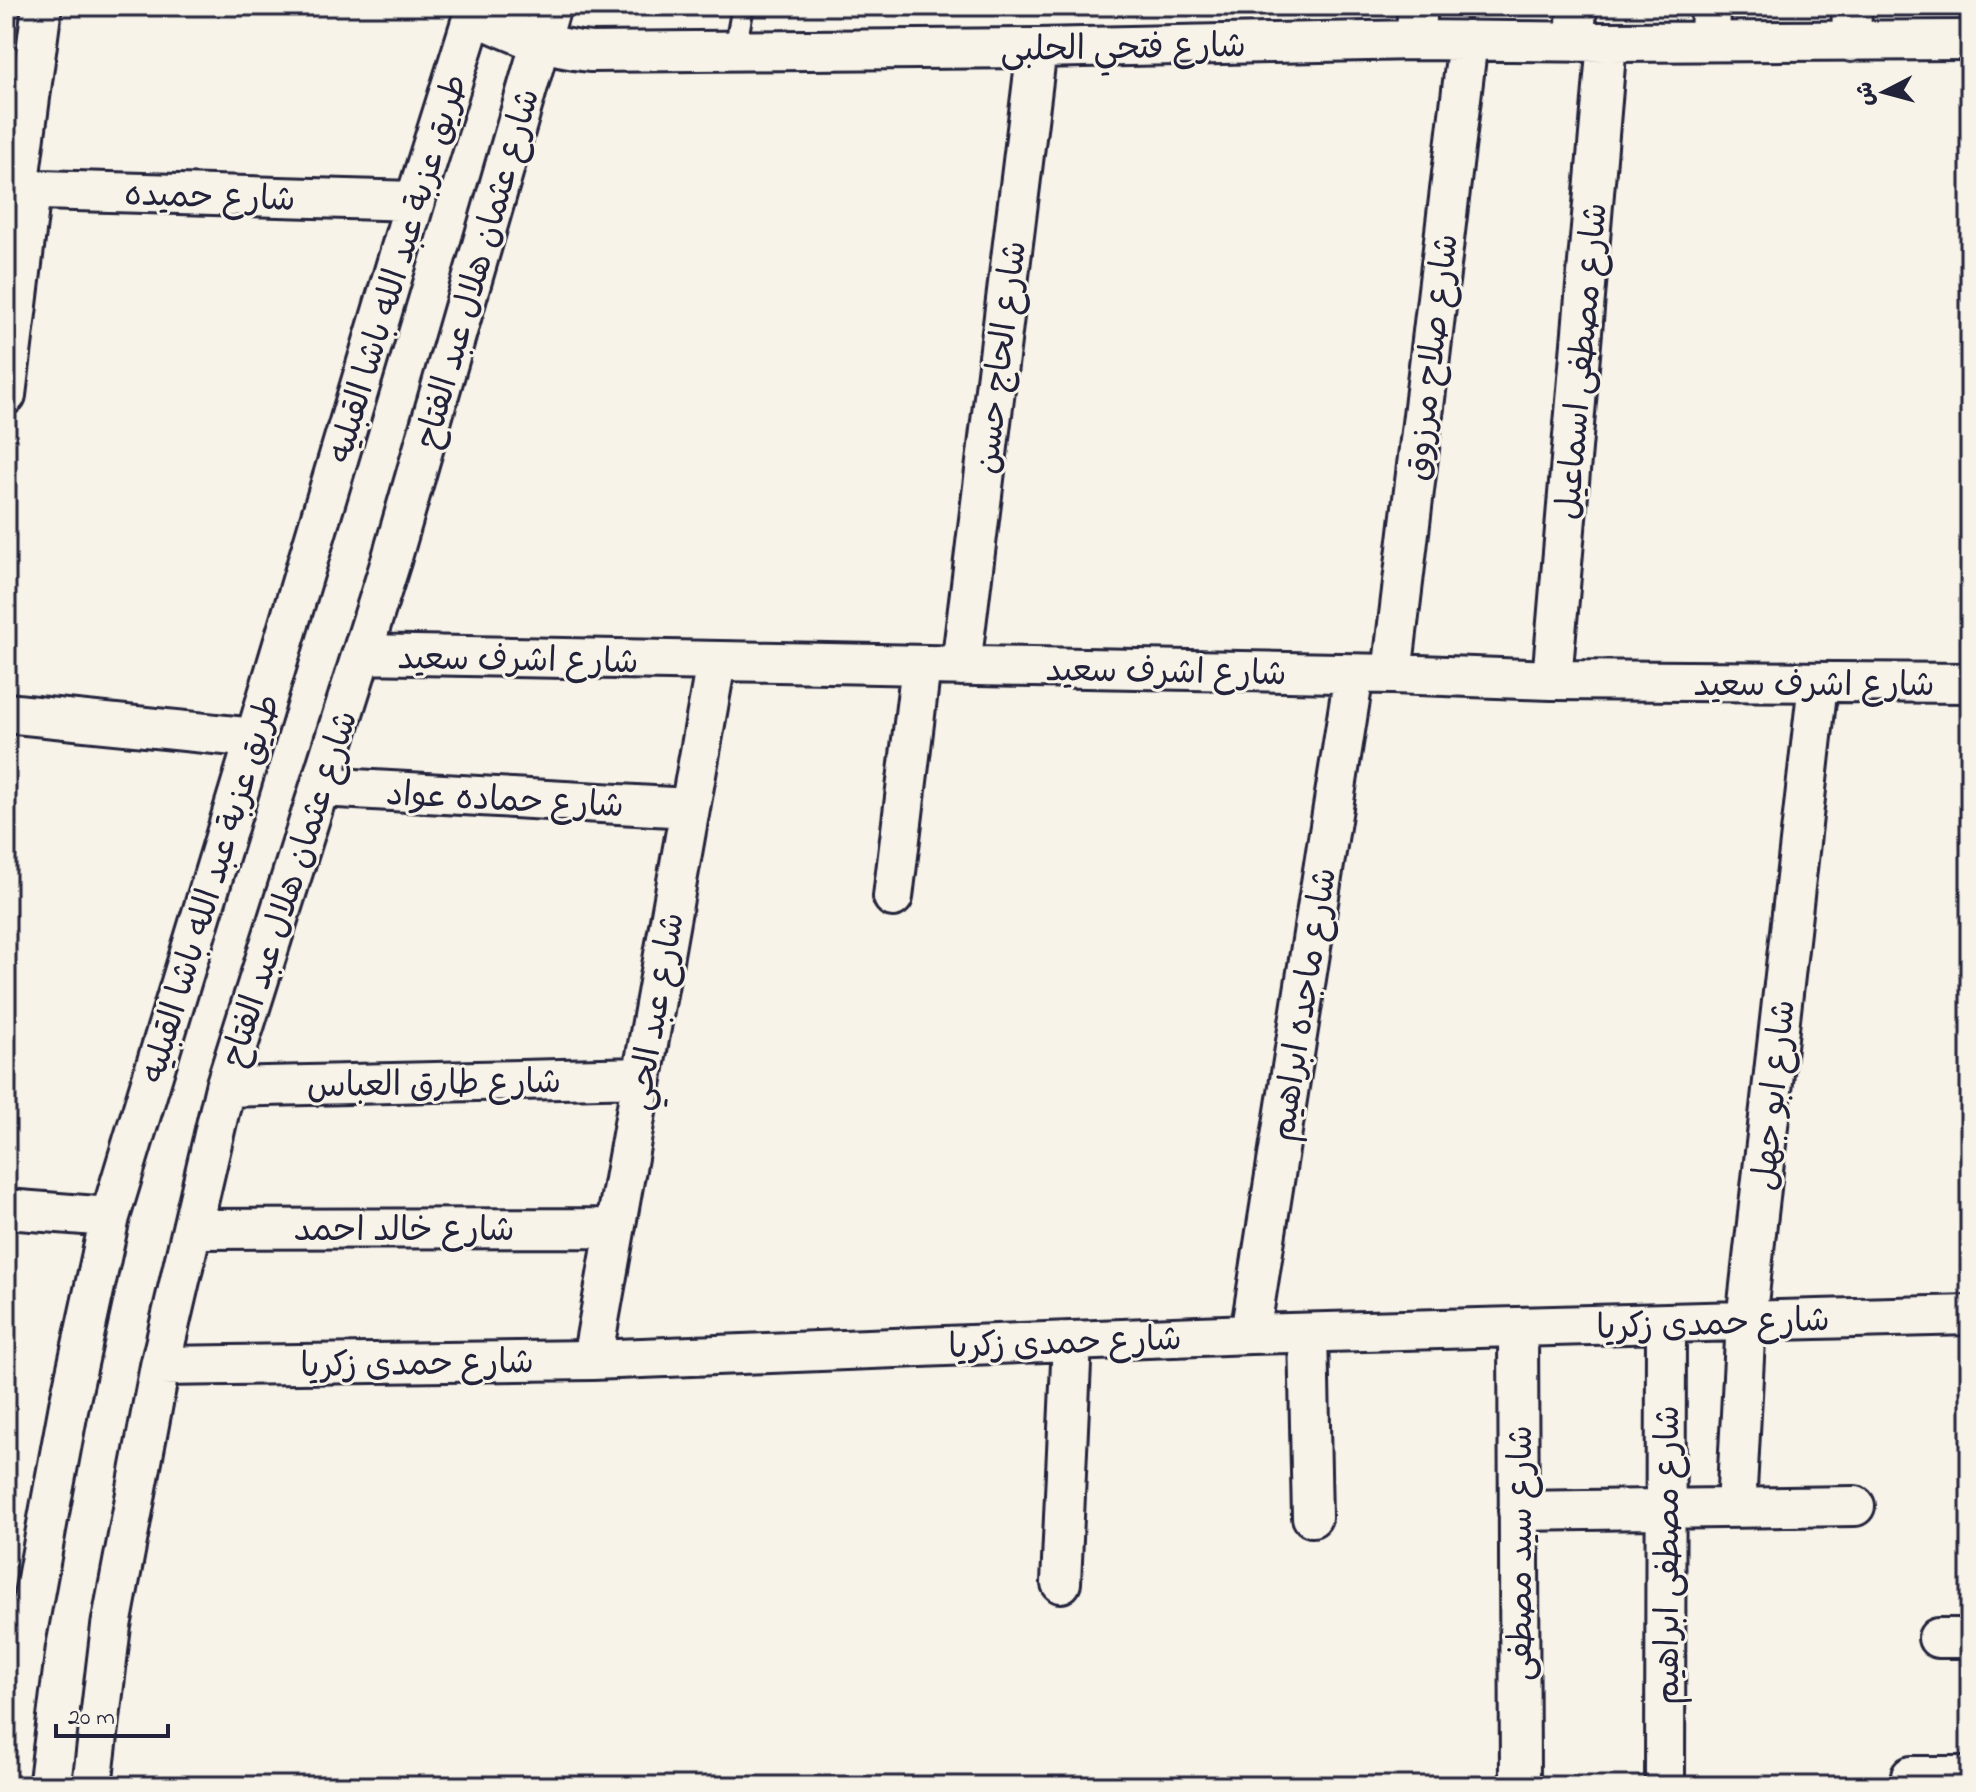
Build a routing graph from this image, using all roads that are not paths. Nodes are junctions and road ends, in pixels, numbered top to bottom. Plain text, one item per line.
1 (42, 6) edge
2 (551, 6) edge
3 (743, 6) edge
4 (475, 11) edge
5 (1416, 23) edge
6 (1710, 24) edge
7 (1851, 24) edge
8 (1586, 30) edge
9 (1468, 40) junction
10 (1970, 40) edge
11 (541, 43) junction
12 (1037, 48) junction
13 (735, 50) junction
14 (18, 189) edge
15 (415, 201) junction
16 (6, 395) edge
17 (362, 654) junction
18 (716, 662) junction
19 (921, 665) junction
20 (961, 666) junction
21 (1354, 674) junction
22 (1392, 674) junction
23 (1552, 680) junction
24 (1818, 683) junction
25 (1970, 683) edge
26 (6, 713) edge
27 (255, 738) junction
28 (320, 787) junction
29 (689, 808) junction
30 (893, 897) dead end
31 (642, 1077) junction
32 (225, 1087) junction
33 (6, 1209) edge
34 (110, 1217) junction
35 (615, 1228) junction
36 (192, 1229) junction
37 (1970, 1315) edge
38 (1746, 1321) junction
39 (1666, 1324) junction
40 (1518, 1327) junction
41 (1308, 1333) junction
42 (1250, 1334) junction
43 (1072, 1341) junction
44 (592, 1360) junction
45 (160, 1366) junction
46 (1855, 1506) dead end
47 (1736, 1507) junction
48 (1666, 1509) junction
49 (1518, 1511) junction
50 (1312, 1517) dead end
51 (1061, 1583) dead end
52 (1911, 1776) dead end
53 (1970, 1776) edge
54 (1520, 1778) dead end
55 (7, 1786) edge
56 (92, 1786) edge
57 (1665, 1786) edge

1 - 14 street
2 - 11 street, شارع عثمان هلال عبد الفتاح
3 - 13 lane
4 - 11 street, شارع فتحي الحلبى
4 - 15 street, طريق عزبة عبد الله باشا القبليه
5 - 9 street, شارع فتحي الحلبى
5 - 12 street, شارع فتحي الحلبى
6 - 7 street, شارع فتحي الحلبى
6 - 8 street, شارع فتحي الحلبى
7 - 10 street, شارع فتحي الحلبى
8 - 9 street, شارع فتحي الحلبى
8 - 23 street, شارع مصطفى اسماعيل
9 - 22 street, شارع صلاح مرزوق
11 - 13 street, شارع فتحي الحلبى
11 - 17 street, شارع عثمان هلال عبد الفتاح
12 - 13 street, شارع فتحي الحلبى
12 - 20 street, شارع الحاج حسن
14 - 15 street, شارع حميده
14 - 16 street
15 - 27 street, طريق عزبة عبد الله باشا القبليه
17 - 18 street, شارع اشرف سعيد
17 - 28 street, شارع عثمان هلال عبد الفتاح
18 - 19 street, شارع اشرف سعيد
18 - 29 street, شارع عبد الحي
19 - 20 street, شارع اشرف سعيد
19 - 30 street
20 - 21 street, شارع اشرف سعيد
21 - 22 street, شارع اشرف سعيد
21 - 42 street, شارع ماجده ابراهيم
22 - 23 street, شارع اشرف سعيد
23 - 24 street, شارع اشرف سعيد
24 - 25 street, شارع اشرف سعيد
24 - 38 street, شارع ابو جهل
26 - 27 street
27 - 34 street, طريق عزبة عبد الله باشا القبليه
28 - 29 street, شارع حماده عواد
28 - 32 street, شارع عثمان هلال عبد الفتاح
29 - 31 street, شارع عبد الحي
31 - 32 street, شارع طارق العباس
31 - 35 street, شارع عبد الحي
32 - 36 street, شارع عثمان هلال عبد الفتاح
33 - 34 street
34 - 55 street, طريق عزبة عبد الله باشا القبليه
35 - 36 street, شارع خالد احمد
35 - 44 street, شارع عبد الحي
36 - 45 street, شارع عثمان هلال عبد الفتاح
37 - 38 street, شارع حمدى زكريا
38 - 39 street, شارع حمدى زكريا
38 - 47 street, شارع ابو جهل
39 - 40 street, شارع حمدى زكريا
39 - 48 street, شارع مصطفى ابراهيم
40 - 41 street, شارع حمدى زكريا
40 - 49 street, شارع سيد مصطفى
41 - 42 street, شارع حمدى زكريا
41 - 50 street
42 - 43 street, شارع حمدى زكريا
43 - 44 street, شارع حمدى زكريا
43 - 51 street
44 - 45 street, شارع حمدى زكريا
45 - 56 street, شارع عثمان هلال عبد الفتاح
46 - 47 street
47 - 48 street
48 - 49 street
48 - 57 street, شارع مصطفى ابراهيم
49 - 54 street, شارع سيد مصطفى
52 - 53 street

